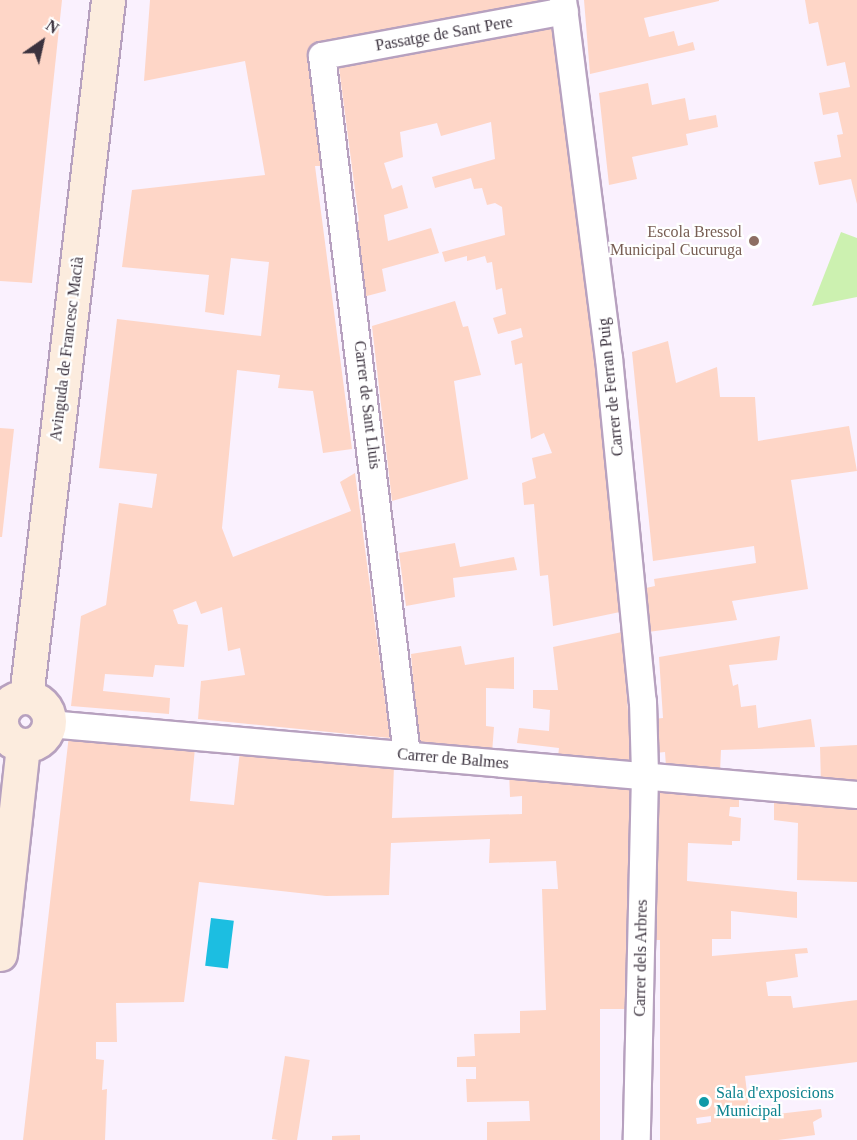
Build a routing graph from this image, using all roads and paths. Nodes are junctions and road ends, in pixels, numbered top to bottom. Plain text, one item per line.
1 (108, 0) edge
2 (564, 6) edge
3 (322, 56) joint
4 (26, 697) junction
5 (1, 720) edge
6 (49, 724) junction
7 (24, 745) junction
8 (407, 755) junction
9 (645, 775) junction
10 (857, 795) edge
11 (0, 954) edge
12 (637, 1140) edge

1 - 4 street, Avinguda de Francesc Macià
2 - 3 street, Passatge de Sant Pere
2 - 9 street, Carrer de Ferran Puig
3 - 8 street, Carrer de Sant Lluis
4 - 5 street
4 - 6 street
5 - 7 street
6 - 7 street
6 - 8 street, Carrer de Balmes
7 - 11 street
8 - 9 street, Carrer de Balmes
9 - 10 street, Carrer de Balmes
9 - 12 street, Carrer dels Arbres

